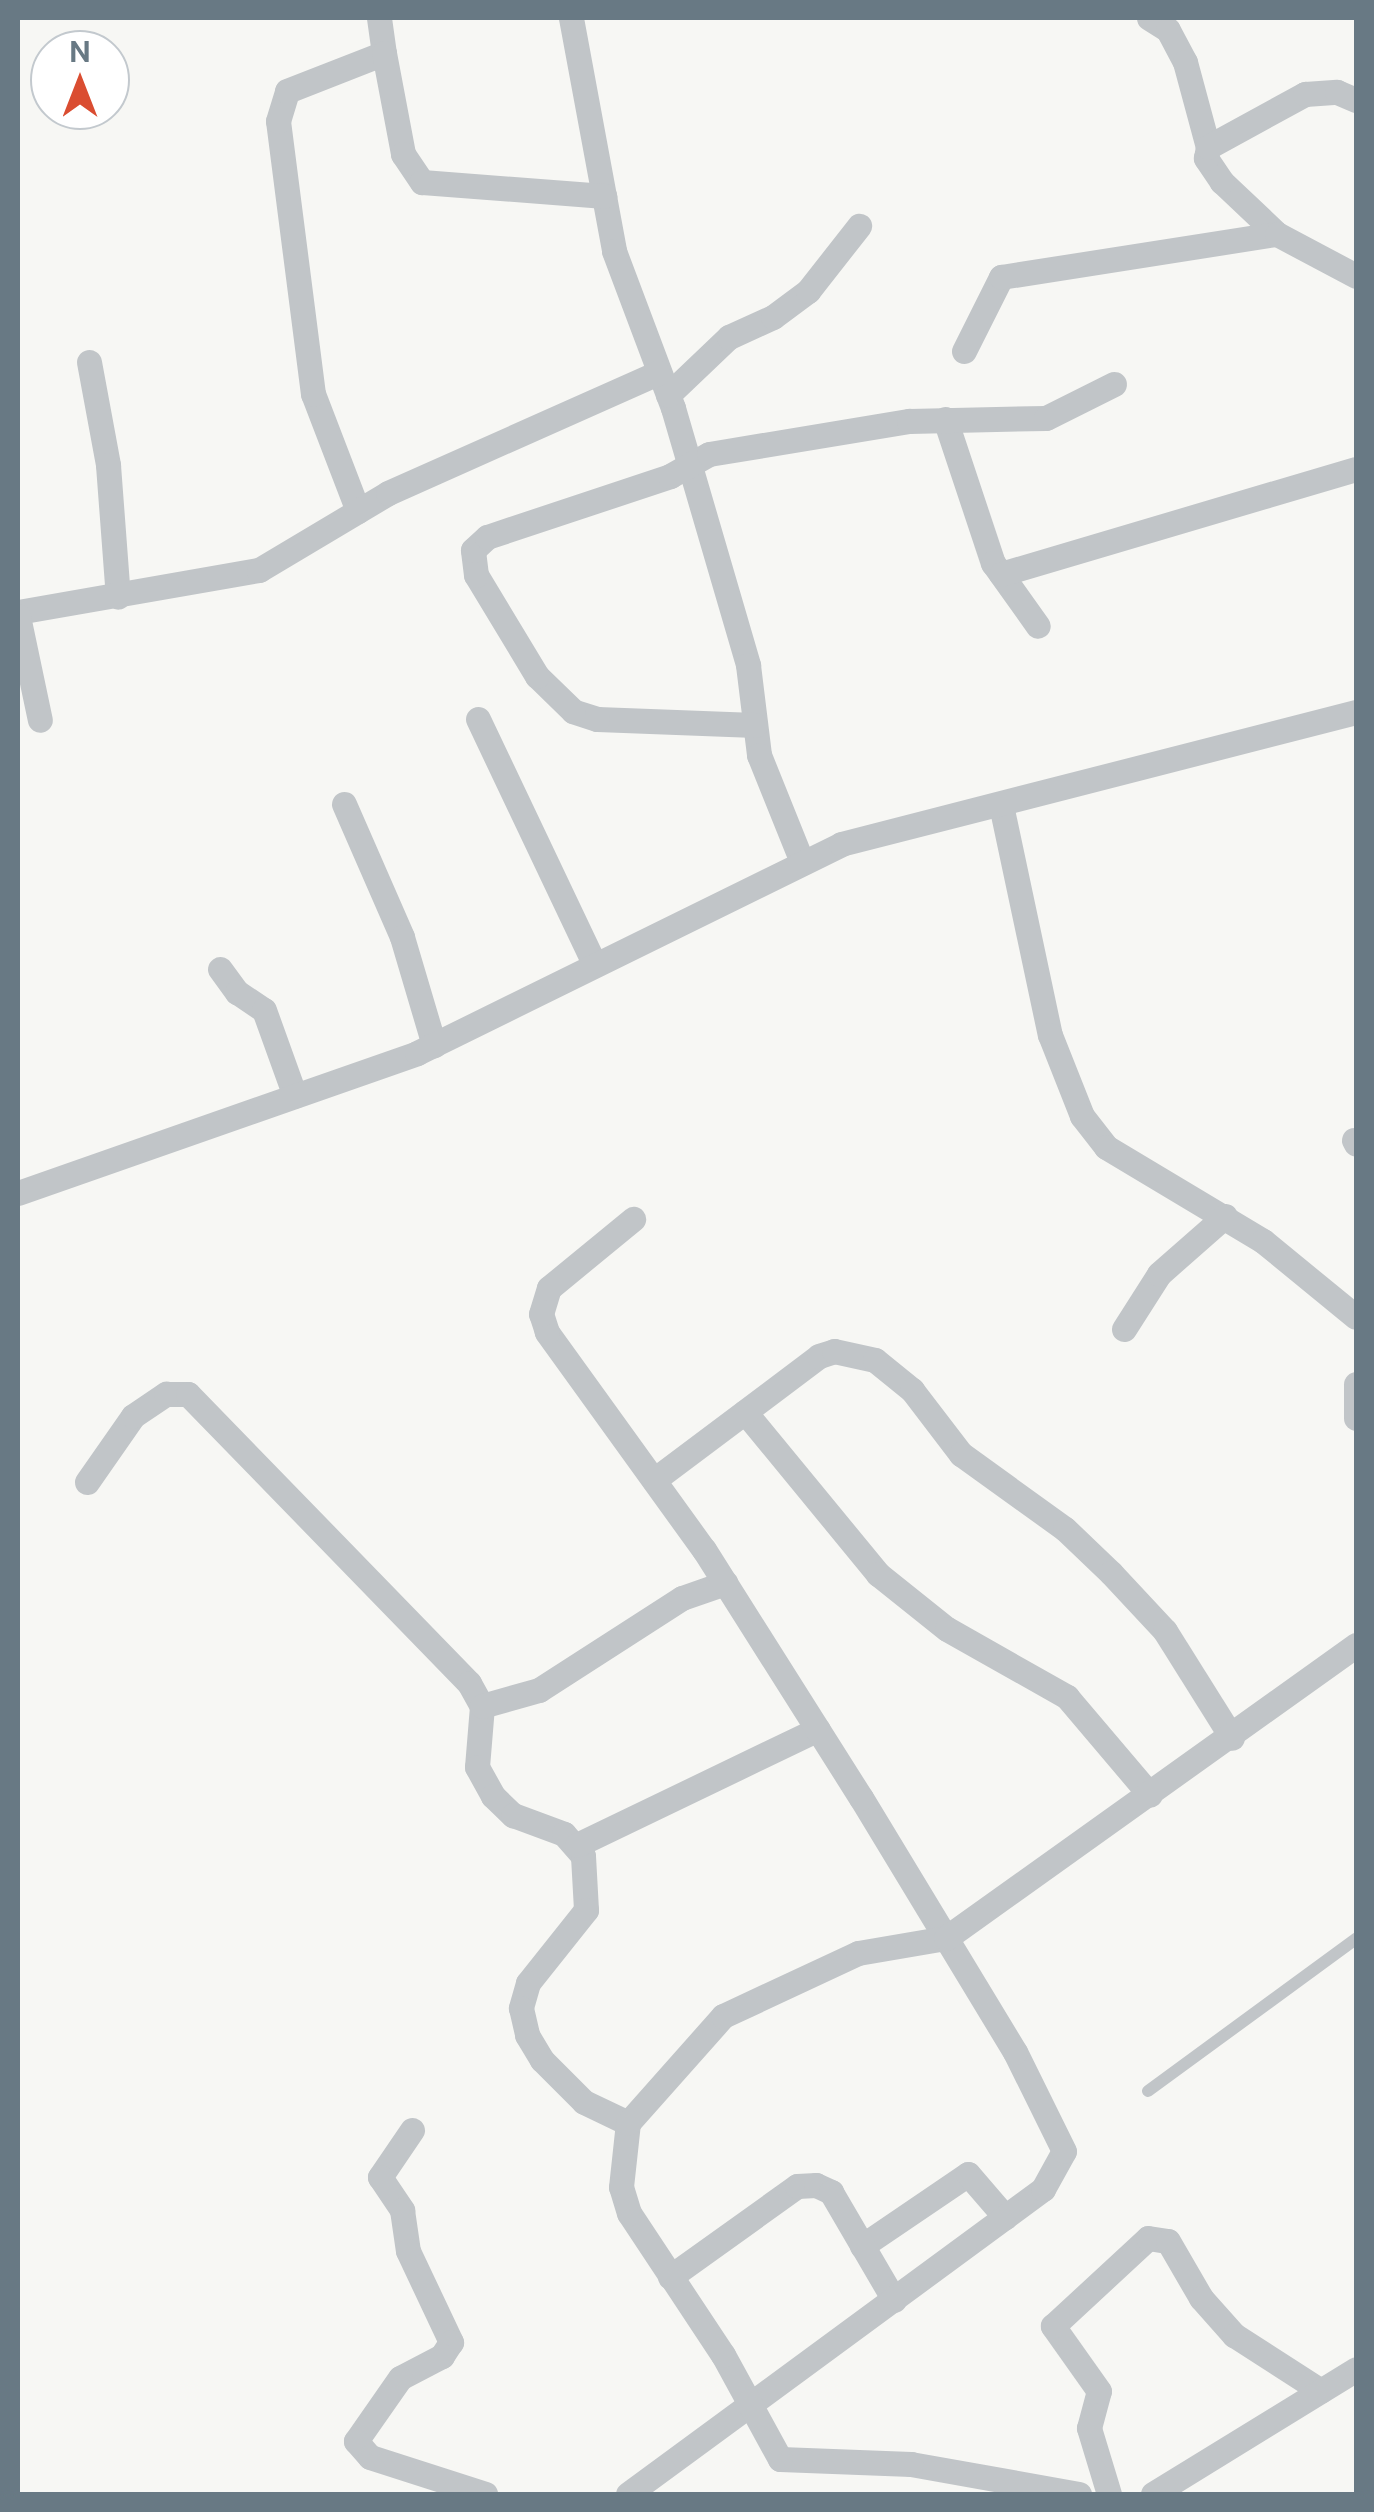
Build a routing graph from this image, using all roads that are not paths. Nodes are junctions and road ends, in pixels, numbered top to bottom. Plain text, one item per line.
1 (379, 18) edge
2 (571, 18) edge
3 (1149, 18) edge
4 (384, 53) junction
5 (1356, 100) edge
6 (1208, 148) junction
7 (604, 196) junction
8 (859, 226) dead end
9 (1277, 234) junction
10 (1356, 276) edge
11 (964, 351) dead end
12 (90, 362) dead end
13 (663, 384) junction
14 (1114, 384) dead end
15 (944, 419) junction
16 (688, 462) junction
17 (1356, 468) edge
18 (358, 511) junction
19 (1001, 574) junction
20 (118, 598) junction
21 (18, 614) edge
22 (1038, 626) dead end
23 (1356, 712) edge
24 (478, 719) dead end
25 (40, 720) dead end
26 (755, 725) junction
27 (344, 804) dead end
28 (1000, 805) junction
29 (802, 862) junction
30 (595, 965) junction
31 (220, 969) dead end
32 (434, 1046) junction
33 (295, 1096) junction
34 (18, 1193) edge
35 (1225, 1216) junction
36 (633, 1219) dead end
37 (1356, 1317) edge
38 (1124, 1329) dead end
39 (1356, 1384) edge
40 (745, 1412) junction
41 (1356, 1418) edge
42 (654, 1480) junction
43 (87, 1482) dead end
44 (725, 1584) junction
45 (1356, 1645) edge
46 (482, 1706) junction
47 (818, 1729) junction
48 (1232, 1738) junction
49 (1150, 1795) junction
50 (578, 1846) junction
51 (946, 1938) junction
52 (1356, 1939) edge
53 (1148, 2092) dead end
54 (628, 2123) junction
55 (412, 2130) dead end
56 (1005, 2217) junction
57 (862, 2246) junction
58 (670, 2277) junction
59 (894, 2300) junction
60 (1356, 2368) edge
61 (1321, 2392) junction
62 (749, 2406) junction
63 (485, 2494) edge
64 (628, 2494) edge
65 (1079, 2494) edge
66 (1109, 2494) edge
67 (1153, 2494) edge

1 - 4 street
2 - 7 street
3 - 6 street
4 - 7 street
4 - 18 street
5 - 6 street
6 - 9 street
7 - 13 street
8 - 13 street
9 - 10 street
9 - 11 street
12 - 20 street
13 - 16 street
13 - 18 street
14 - 15 street
15 - 16 street
15 - 19 street
16 - 26 street
16 - 26 street
17 - 19 street
18 - 20 street
19 - 22 street
20 - 21 street
21 - 25 street
23 - 28 street
24 - 30 street
26 - 29 street
27 - 32 street
28 - 29 street
28 - 35 street
29 - 30 street
30 - 32 street
31 - 33 street
32 - 33 street
33 - 34 street
35 - 37 street
35 - 38 street
36 - 42 street
39 - 41 street
40 - 42 street
40 - 48 street
40 - 49 street
42 - 44 street
43 - 46 street
44 - 46 street
44 - 47 street
45 - 48 street
46 - 50 street
47 - 50 street
47 - 51 street
48 - 49 street
49 - 51 street
50 - 54 street
51 - 54 street
51 - 56 street
52 - 53 lane
54 - 58 street
55 - 63 street
56 - 57 street
56 - 59 street
57 - 58 street
57 - 59 street
58 - 62 street
59 - 62 street
60 - 61 street
61 - 66 street
61 - 67 street
62 - 64 street
62 - 65 street

